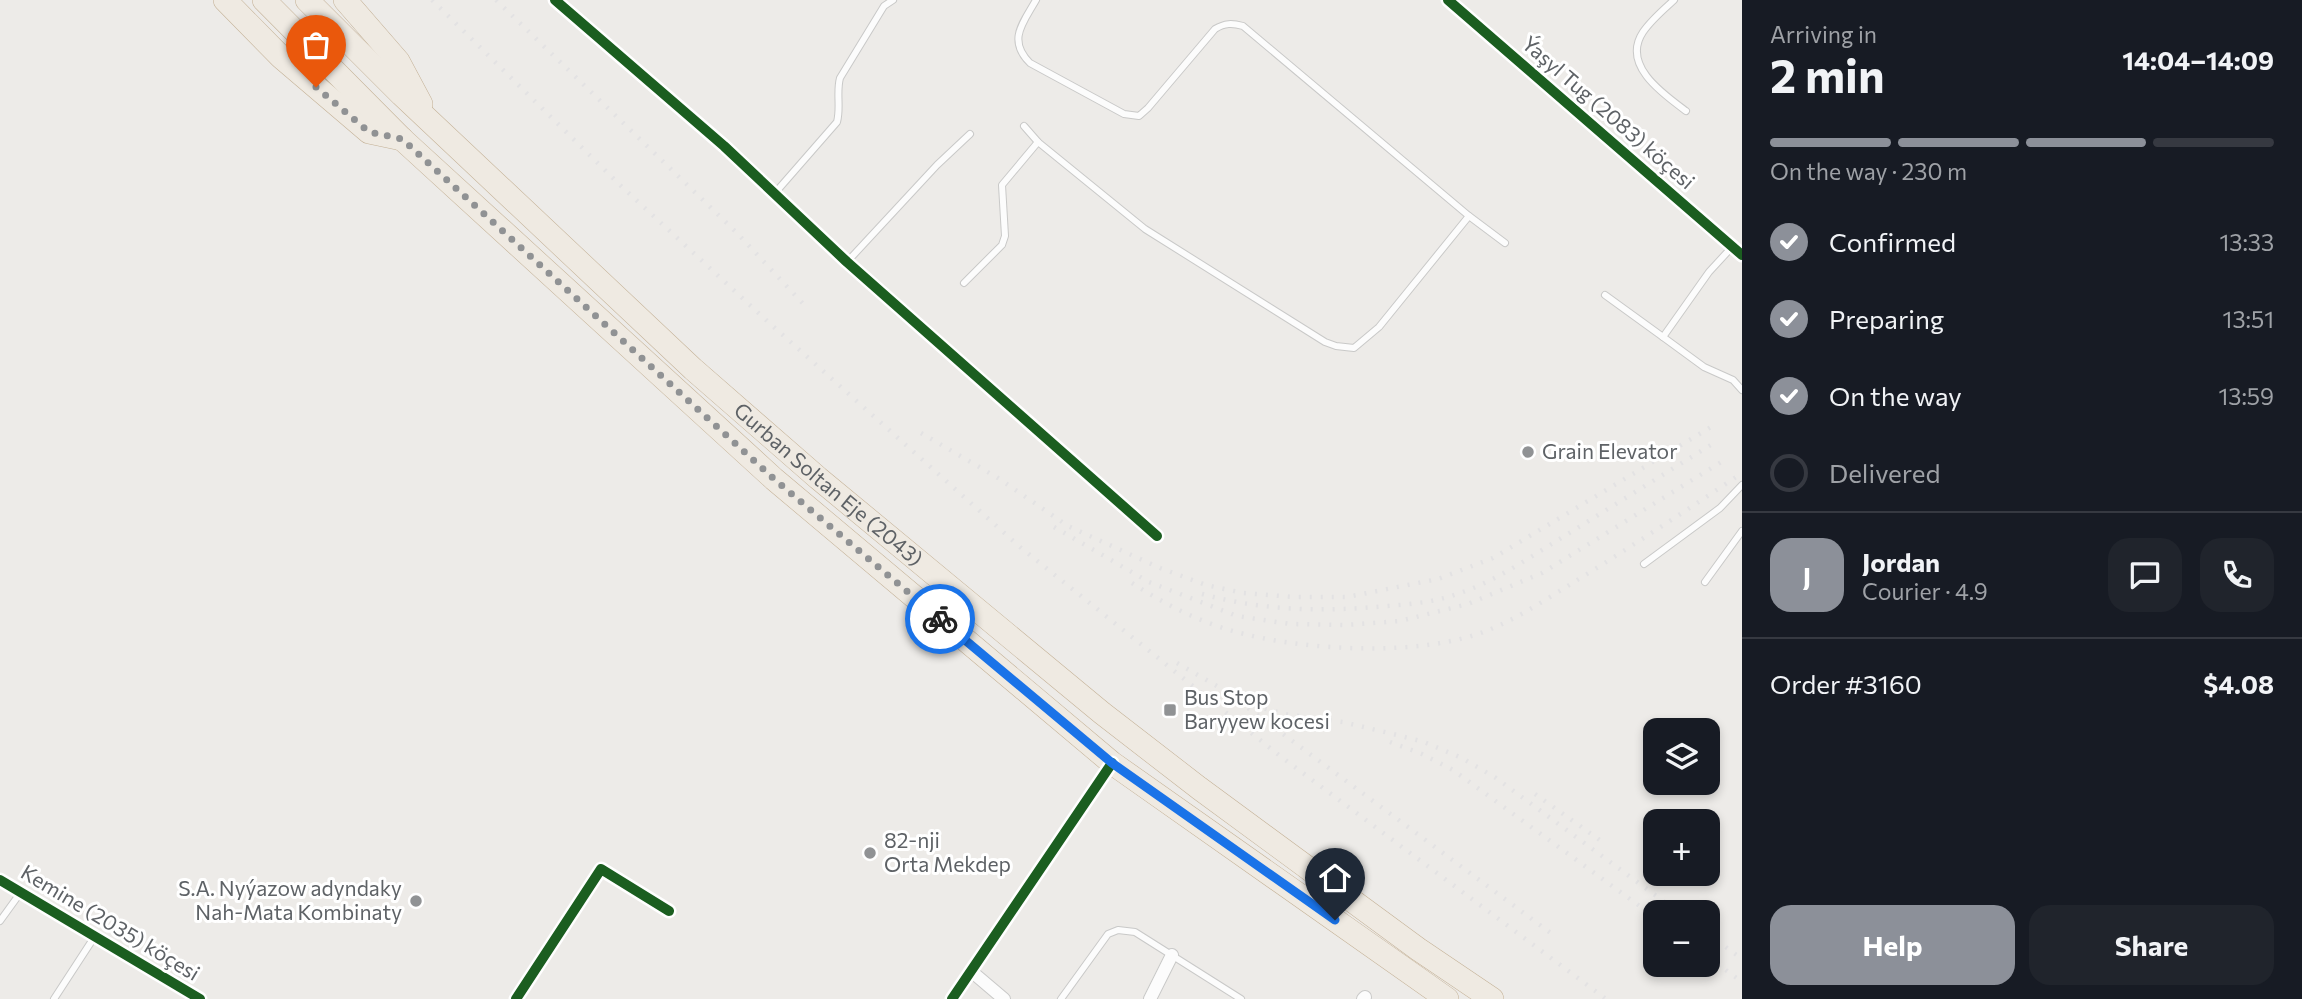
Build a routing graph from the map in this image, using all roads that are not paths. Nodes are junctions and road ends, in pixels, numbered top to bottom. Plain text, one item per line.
1 (225, 0) edge
2 (264, 0) edge
3 (307, 0) edge
4 (345, 0) edge
5 (555, 0) edge
6 (893, 0) edge
7 (1036, 0) edge
8 (1448, 0) edge
9 (1674, 0) edge
10 (1686, 111) dead end
11 (431, 122) junction
12 (1024, 126) dead end
13 (971, 134) dead end
14 (402, 139) junction
15 (1038, 142) junction
16 (773, 194) junction
17 (1469, 216) junction
18 (1505, 243) dead end
19 (1737, 251) edge
20 (847, 262) junction
21 (964, 283) dead end
22 (1605, 295) dead end
23 (1663, 337) junction
24 (1742, 390) edge
25 (1742, 485) edge
26 (1742, 531) edge
27 (1157, 536) dead end
28 (1644, 564) dead end
29 (1705, 582) dead end
30 (1112, 763) junction
31 (0, 880) edge
32 (21, 892) junction
33 (669, 911) dead end
34 (0, 920) edge
35 (94, 936) junction
36 (1172, 955) junction
37 (971, 971) junction
38 (54, 999) edge
39 (200, 999) edge
40 (516, 999) edge
41 (952, 999) edge
42 (1004, 999) edge
43 (1061, 999) edge
44 (1150, 999) edge
45 (1241, 999) edge
46 (1447, 999) edge
47 (1492, 999) edge

1 - 14 highway
2 - 14 highway, Gurban Soltan Eje (2043)
3 - 11 highway, Gurban Soltan Eje (2043)
4 - 11 highway
5 - 16 street
6 - 16 lane
7 - 17 lane
8 - 19 street, Ýaşyl Tug (2083) köçesi
9 - 10 lane
11 - 47 highway, Gurban Soltan Eje (2043)
12 - 15 lane
13 - 20 lane
14 - 30 highway, Gurban Soltan Eje (2043)
15 - 17 lane
15 - 21 lane
16 - 20 street
17 - 18 lane
19 - 23 lane
20 - 27 street
22 - 23 lane
23 - 24 lane
25 - 28 lane
26 - 29 lane
30 - 37 street
30 - 46 highway, Gurban Soltan Eje (2043)
31 - 32 street, Kemine (2035) köçesi
32 - 34 lane
32 - 35 street, Kemine (2035) köçesi
33 - 40 street
35 - 38 lane
35 - 39 street, Kemine (2035) köçesi
36 - 43 lane
36 - 44 street
36 - 45 lane
37 - 41 street
37 - 42 street

